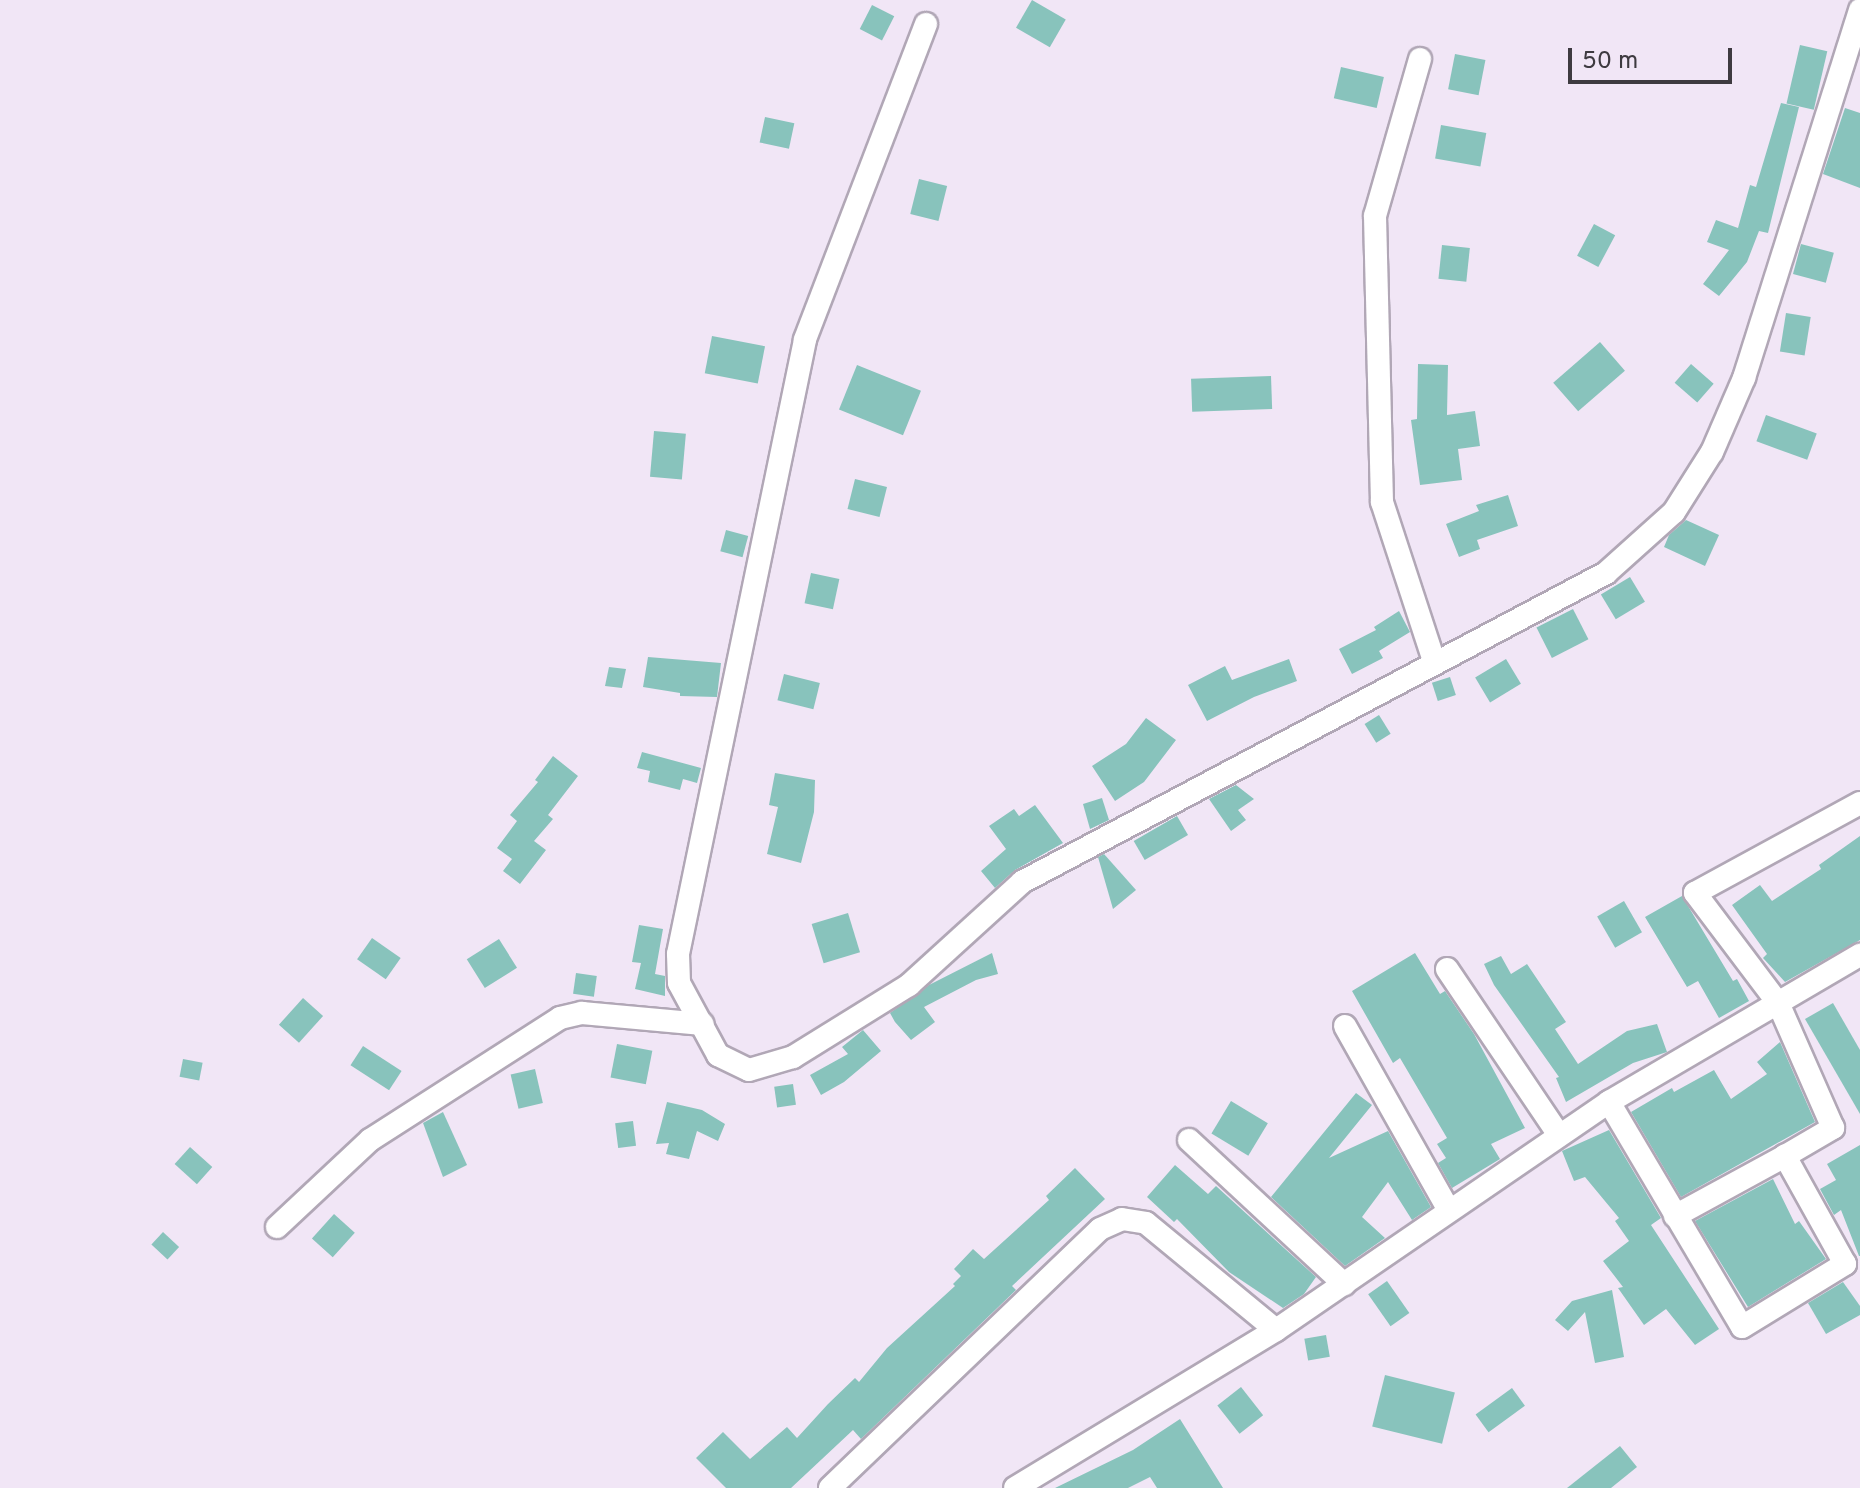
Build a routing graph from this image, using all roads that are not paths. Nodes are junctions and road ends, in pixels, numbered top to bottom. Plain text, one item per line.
1 (1860, 10) edge
2 (926, 24) dead end
3 (1420, 59) dead end
4 (1434, 661) junction
5 (1860, 803) edge
6 (1860, 955) edge
7 (1447, 969) dead end
8 (1778, 1003) junction
9 (703, 1024) junction
10 (1345, 1026) dead end
11 (1609, 1102) junction
12 (1559, 1135) junction
13 (1189, 1140) dead end
14 (1785, 1156) junction
15 (1448, 1209) junction
16 (1675, 1216) junction
17 (277, 1227) dead end
18 (1344, 1284) junction
19 (1276, 1330) junction
20 (830, 1488) edge
21 (1015, 1488) edge

1 - 4 street
2 - 9 street
3 - 4 street
4 - 9 street
5 - 8 street
6 - 8 street
7 - 12 street
8 - 11 street
8 - 14 street
9 - 17 street
10 - 15 street
11 - 12 street
11 - 16 street
12 - 15 street
13 - 18 street
14 - 16 street
14 - 16 street
15 - 18 street
18 - 19 street
19 - 20 street
19 - 21 street

